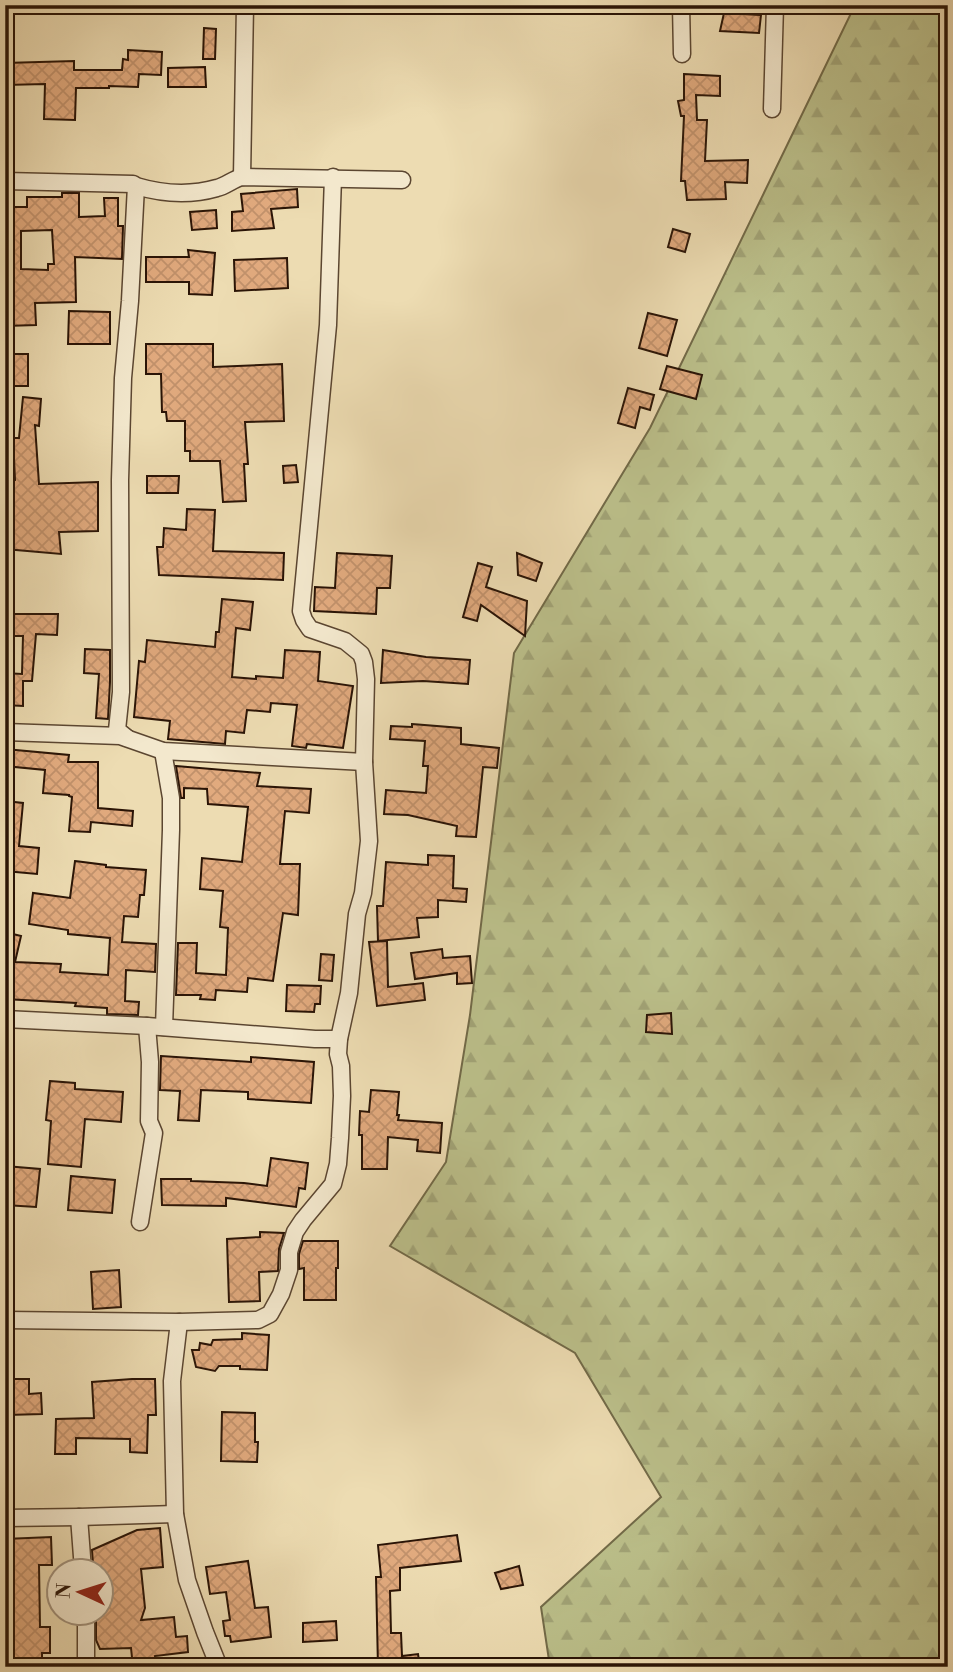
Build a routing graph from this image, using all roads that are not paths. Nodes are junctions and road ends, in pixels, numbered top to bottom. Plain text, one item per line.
1 (245, 5) edge
2 (681, 5) edge
3 (775, 5) edge
4 (682, 54) dead end
5 (772, 109) dead end
6 (242, 177) junction
7 (334, 177) junction
8 (402, 180) dead end
9 (5, 181) edge
10 (136, 186) junction
11 (5, 732) edge
12 (127, 738) junction
13 (163, 751) junction
14 (364, 762) junction
15 (5, 1019) edge
16 (147, 1026) junction
17 (164, 1027) junction
18 (339, 1039) junction
19 (140, 1222) dead end
20 (5, 1320) edge
21 (179, 1322) junction
22 (175, 1514) junction
23 (79, 1517) junction
24 (5, 1518) edge
25 (82, 1556) edge
26 (86, 1626) edge
27 (86, 1667) edge
28 (219, 1667) edge

1 - 6 street
2 - 4 street
3 - 5 street
6 - 7 street
6 - 10 street
7 - 8 street
7 - 14 street
9 - 10 street
10 - 12 street
11 - 12 street
12 - 13 street
13 - 14 street
13 - 17 street
14 - 18 street
15 - 16 street
16 - 17 street
16 - 19 street
17 - 18 street
18 - 21 street
20 - 21 street
21 - 22 street
22 - 23 street
22 - 28 street
23 - 24 street
23 - 25 street
26 - 27 street

